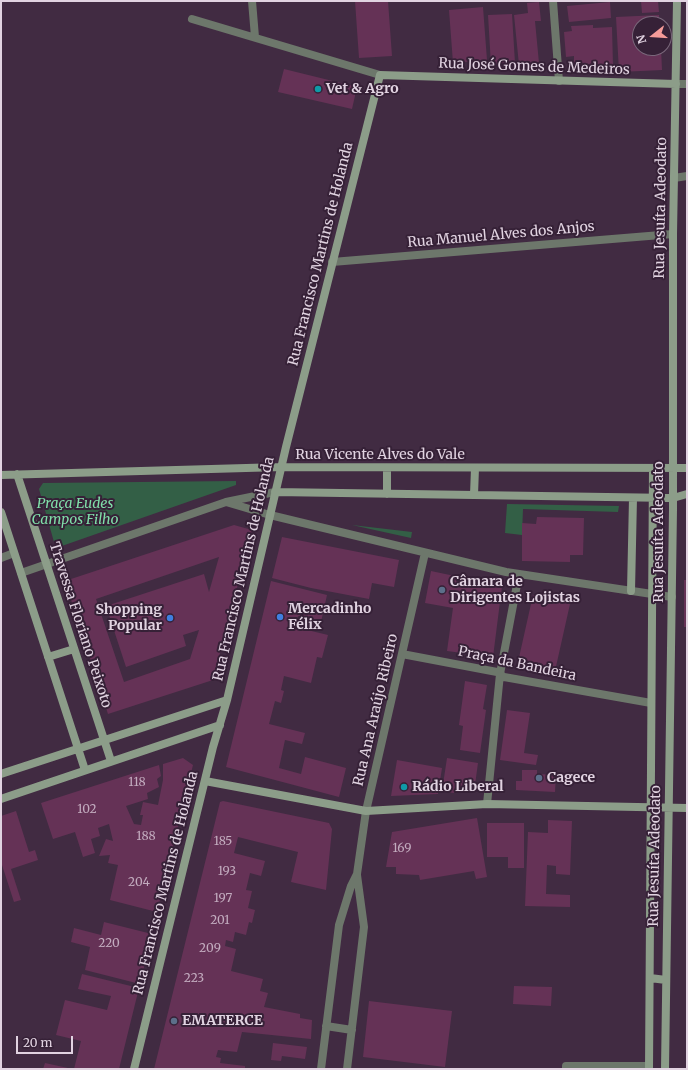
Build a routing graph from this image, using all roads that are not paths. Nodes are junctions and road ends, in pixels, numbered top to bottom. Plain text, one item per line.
1 (252, 1) edge
2 (552, 1) edge
3 (677, 1) edge
4 (192, 19) dead end
5 (255, 37) junction
6 (380, 75) junction
7 (559, 81) junction
8 (676, 84) junction
9 (687, 84) edge
10 (687, 176) edge
11 (674, 178) junction
12 (673, 234) junction
13 (332, 262) junction
14 (281, 467) junction
15 (387, 468) junction
16 (475, 468) junction
17 (653, 468) junction
18 (673, 468) junction
19 (687, 468) edge
20 (16, 474) junction
21 (1, 475) edge
22 (275, 492) junction
23 (387, 494) junction
24 (687, 494) edge
25 (474, 495) junction
26 (633, 498) junction
27 (654, 498) junction
28 (673, 498) junction
29 (226, 502) junction
30 (1, 512) edge
31 (270, 515) junction
32 (14, 553) junction
33 (425, 553) junction
34 (1, 558) edge
35 (46, 565) junction
36 (21, 573) junction
37 (519, 574) junction
38 (631, 591) junction
39 (653, 594) junction
40 (672, 597) junction
41 (74, 649) junction
42 (402, 654) junction
43 (48, 657) junction
44 (500, 674) junction
45 (227, 700) junction
46 (651, 703) junction
47 (220, 724) junction
48 (104, 740) junction
49 (78, 749) junction
50 (111, 761) junction
51 (85, 770) junction
52 (1, 774) edge
53 (205, 781) junction
54 (1, 799) edge
55 (487, 804) junction
56 (651, 807) junction
57 (669, 808) junction
58 (687, 808) edge
59 (366, 811) junction
60 (357, 874) junction
61 (650, 978) junction
62 (666, 980) junction
63 (326, 1026) junction
64 (352, 1030) junction
65 (649, 1067) edge
66 (134, 1069) edge
67 (321, 1069) edge
68 (347, 1069) edge
69 (566, 1069) edge
70 (665, 1069) edge

1 - 5 street
2 - 7 street
3 - 8 street, Rua Jesuíta Adeodato
4 - 5 street
5 - 6 street
6 - 7 street, Rua José Gomes de Medeiros
6 - 13 street, Rua Francisco Martins de Holanda
7 - 8 street, Rua José Gomes de Medeiros
8 - 9 street, Rua José Gomes de Medeiros
8 - 11 street, Rua Jesuíta Adeodato
10 - 11 street
11 - 12 street, Rua Jesuíta Adeodato
12 - 13 street, Rua Manuel Alves dos Anjos
12 - 18 street, Rua Jesuíta Adeodato
13 - 14 street, Rua Francisco Martins de Holanda
14 - 15 street, Rua Vicente Alves do Vale
14 - 20 street, Rua Vicente Alves do Vale
14 - 22 street, Rua Francisco Martins de Holanda
15 - 16 street, Rua Vicente Alves do Vale
15 - 23 street
16 - 17 street, Rua Vicente Alves do Vale
16 - 25 street
17 - 18 street, Rua Vicente Alves do Vale
17 - 27 street, Rua Jesuíta Adeodato
18 - 19 street, Rua Vicente Alves do Vale
18 - 28 street, Rua Jesuíta Adeodato
20 - 21 street, Rua Vicente Alves do Vale
20 - 35 street, Travessa Floriano Peixoto
22 - 23 street
22 - 29 street
22 - 31 street, Rua Francisco Martins de Holanda
23 - 25 street
24 - 28 street
25 - 26 street
26 - 27 street
26 - 38 street, Rua Jesuíta Adeodato
27 - 28 street
27 - 39 street, Rua Jesuíta Adeodato
28 - 40 street, Rua Jesuíta Adeodato
29 - 31 street
29 - 35 street
30 - 32 street
31 - 33 street
31 - 45 street, Rua Francisco Martins de Holanda
32 - 34 street
32 - 36 street
33 - 37 street
33 - 42 street, Rua Ana Araújo Ribeiro
35 - 36 street
35 - 41 street, Travessa Floriano Peixoto
36 - 43 street
37 - 38 street
37 - 44 street
38 - 39 street
39 - 40 street
39 - 46 street, Rua Jesuíta Adeodato
40 - 57 street, Rua Jesuíta Adeodato
41 - 43 street
41 - 48 street, Travessa Floriano Peixoto
42 - 44 street, Praça da Bandeira
42 - 59 street, Rua Ana Araújo Ribeiro
43 - 49 street
44 - 46 street, Praça da Bandeira
44 - 55 street
45 - 47 street, Rua Francisco Martins de Holanda
45 - 48 street
46 - 56 street, Rua Jesuíta Adeodato
47 - 50 street
47 - 53 street, Rua Francisco Martins de Holanda
48 - 49 street
48 - 50 street, Travessa Floriano Peixoto
49 - 51 street
49 - 52 street
50 - 51 street
51 - 54 street
53 - 59 street
53 - 66 street, Rua Francisco Martins de Holanda
55 - 56 street
55 - 59 street
56 - 57 street
56 - 61 street, Rua Jesuíta Adeodato
57 - 58 street
57 - 62 street, Rua Jesuíta Adeodato
59 - 60 street, Rua Ana Araújo Ribeiro
60 - 63 street, Rua Ana Araújo Ribeiro
60 - 64 street, Rua Ana Araújo Ribeiro
61 - 62 street
61 - 65 street, Rua Jesuíta Adeodato
62 - 70 street, Rua Jesuíta Adeodato
63 - 64 street
63 - 67 street, Rua Ana Araújo Ribeiro
64 - 68 street, Rua Ana Araújo Ribeiro
65 - 69 street

